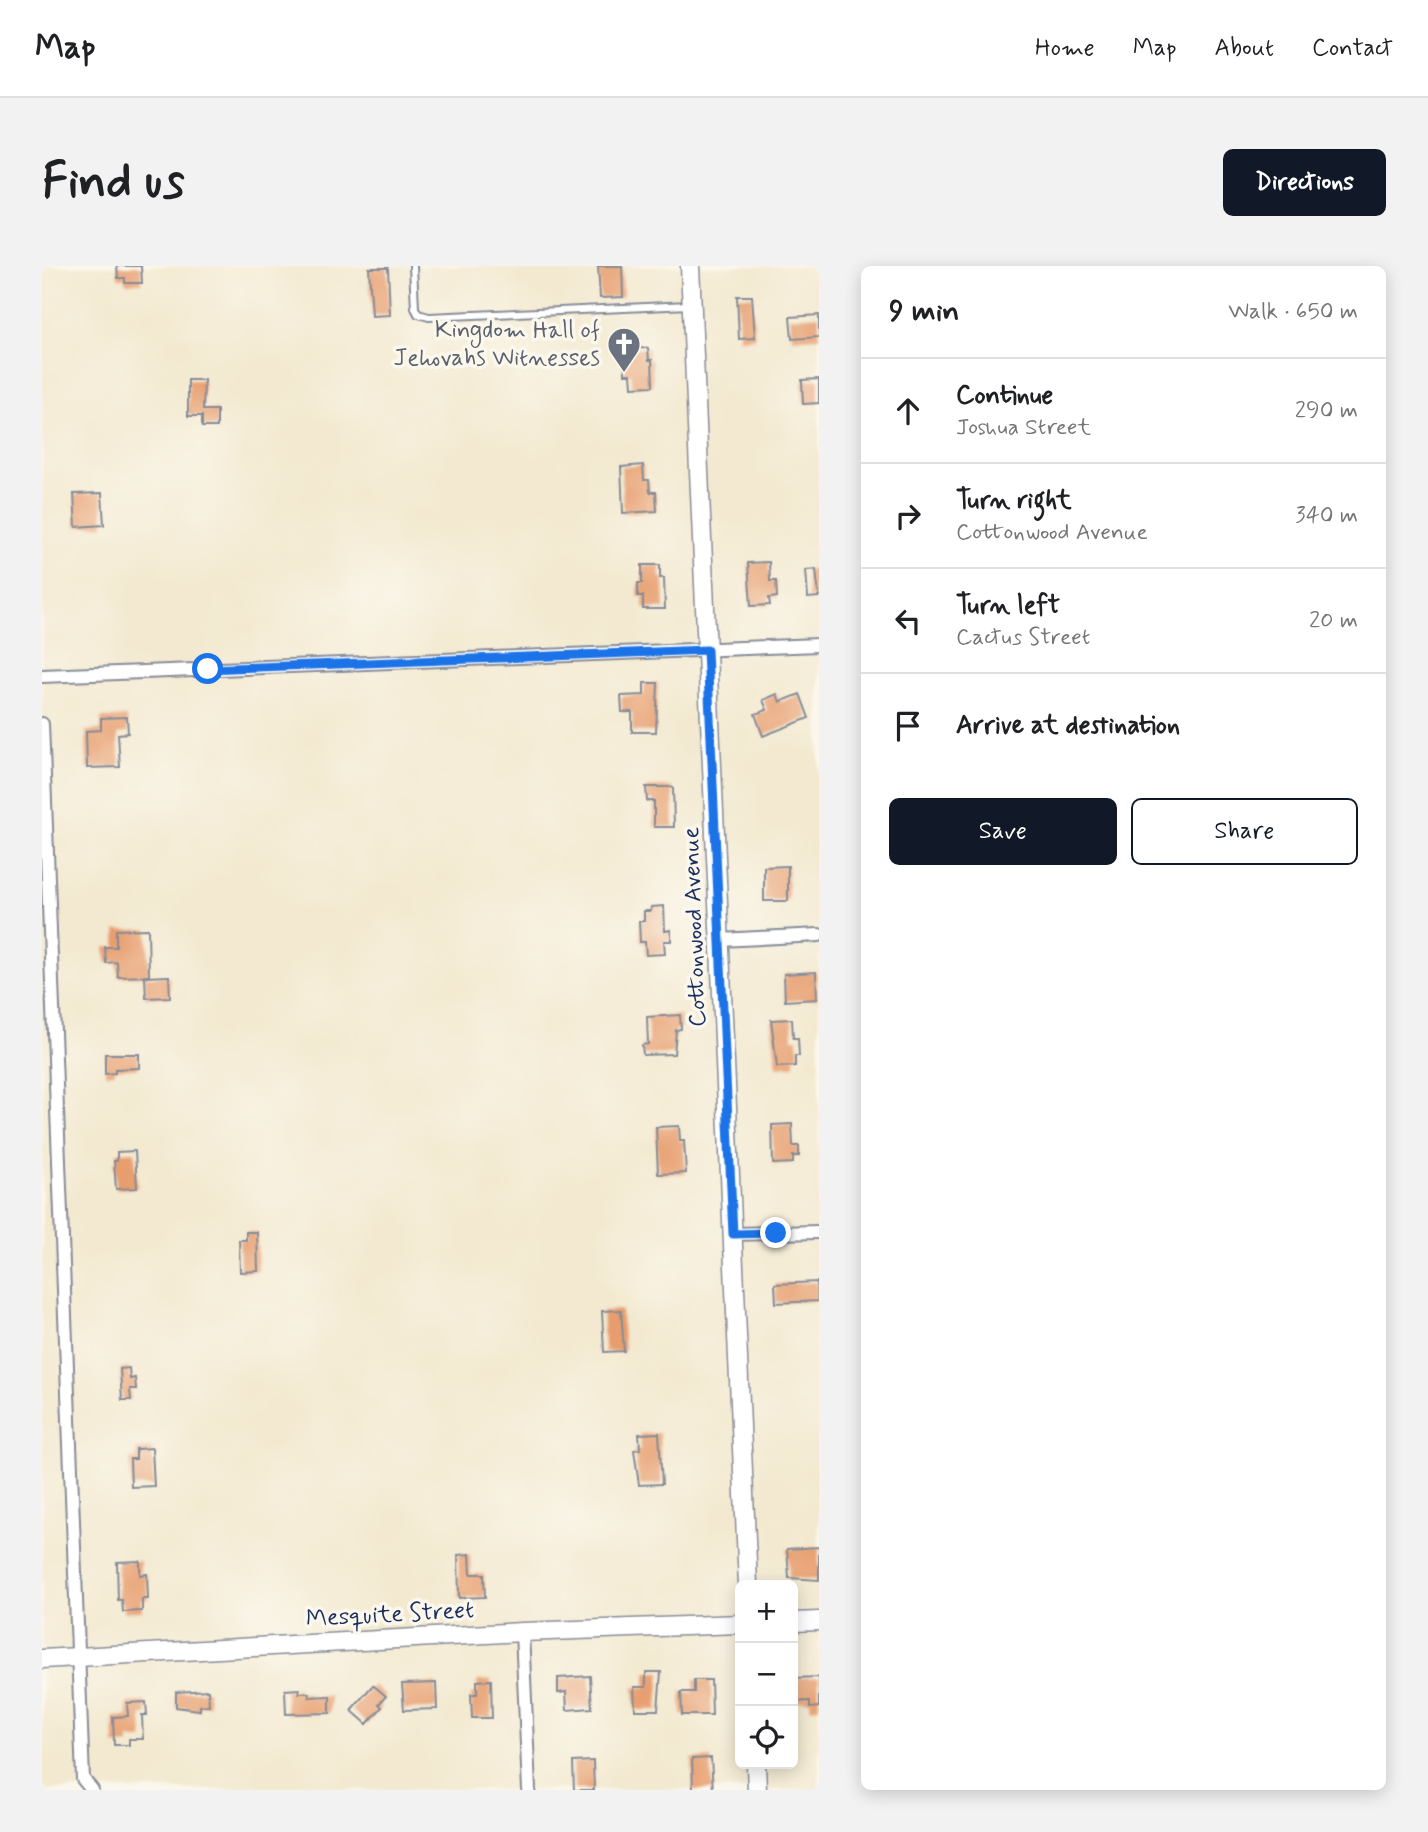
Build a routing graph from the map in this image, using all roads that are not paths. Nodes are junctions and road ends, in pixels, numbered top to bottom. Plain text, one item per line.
1 (413, 266) edge
2 (690, 266) edge
3 (692, 305) junction
4 (819, 645) edge
5 (707, 650) junction
6 (42, 676) edge
7 (42, 724) edge
8 (819, 935) edge
9 (720, 940) junction
10 (819, 1232) edge
11 (733, 1234) junction
12 (748, 1580) edge
13 (819, 1621) edge
14 (798, 1622) edge
15 (735, 1624) edge
16 (522, 1632) junction
17 (78, 1657) junction
18 (42, 1659) edge
19 (756, 1769) edge
20 (92, 1790) edge
21 (529, 1790) edge
22 (757, 1790) edge

1 - 3 lane
2 - 3 street, Cottonwood Avenue
3 - 5 street, Cottonwood Avenue
4 - 5 street
5 - 6 street
5 - 9 street, Cottonwood Avenue
7 - 17 street
8 - 9 street
9 - 11 street, Cottonwood Avenue
10 - 11 street
11 - 12 street, Cottonwood Avenue
13 - 14 street
15 - 16 street, Mesquite Street
16 - 17 street, Mesquite Street
16 - 21 street
17 - 18 street, Mesquite Street
17 - 20 street
19 - 22 street

